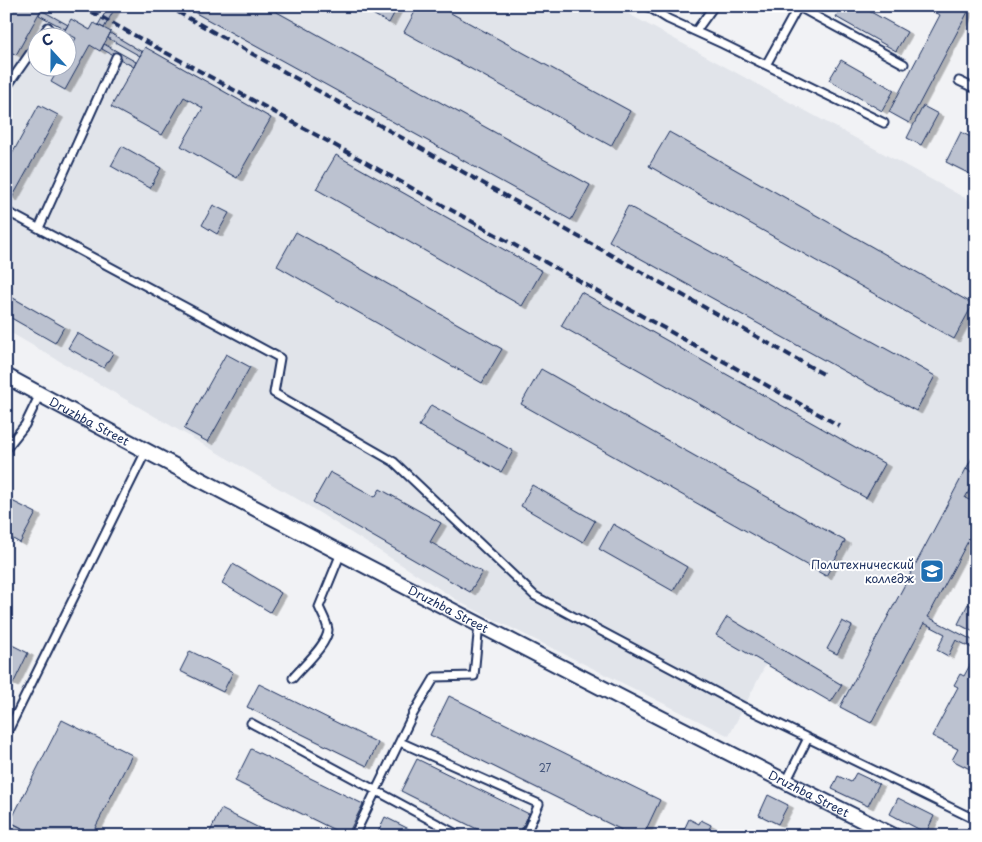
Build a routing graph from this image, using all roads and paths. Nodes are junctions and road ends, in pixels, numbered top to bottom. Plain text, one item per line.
1 (647, 6) edge
2 (714, 6) edge
3 (797, 7) edge
4 (696, 31) junction
5 (28, 57) edge
6 (116, 57) dead end
7 (904, 64) dead end
8 (766, 65) junction
9 (959, 81) dead end
10 (7, 87) edge
11 (976, 89) edge
12 (884, 123) dead end
13 (6, 211) edge
14 (39, 228) junction
15 (6, 376) edge
16 (40, 394) junction
17 (6, 449) edge
18 (146, 451) junction
19 (341, 553) junction
20 (479, 624) junction
21 (293, 678) dead end
22 (251, 723) dead end
23 (6, 735) edge
24 (808, 738) junction
25 (400, 742) junction
26 (786, 782) junction
27 (376, 791) junction
28 (976, 820) edge
29 (354, 836) edge
30 (460, 836) edge
31 (525, 836) edge
32 (894, 836) edge

1 - 4 lane
2 - 4 lane
3 - 7 lane
3 - 8 lane
4 - 8 lane
5 - 10 lane
6 - 14 lane
8 - 12 lane
9 - 11 lane
13 - 14 lane
14 - 24 lane
15 - 16 street, Druzhba Street
16 - 17 lane
16 - 18 street, Druzhba Street
18 - 19 street, Druzhba Street
18 - 23 lane
19 - 20 street, Druzhba Street
19 - 21 lane
20 - 25 lane
20 - 26 street, Druzhba Street
22 - 27 lane
24 - 26 lane
24 - 28 lane
25 - 27 lane
25 - 31 lane
26 - 32 street, Druzhba Street
27 - 29 lane
27 - 30 lane

